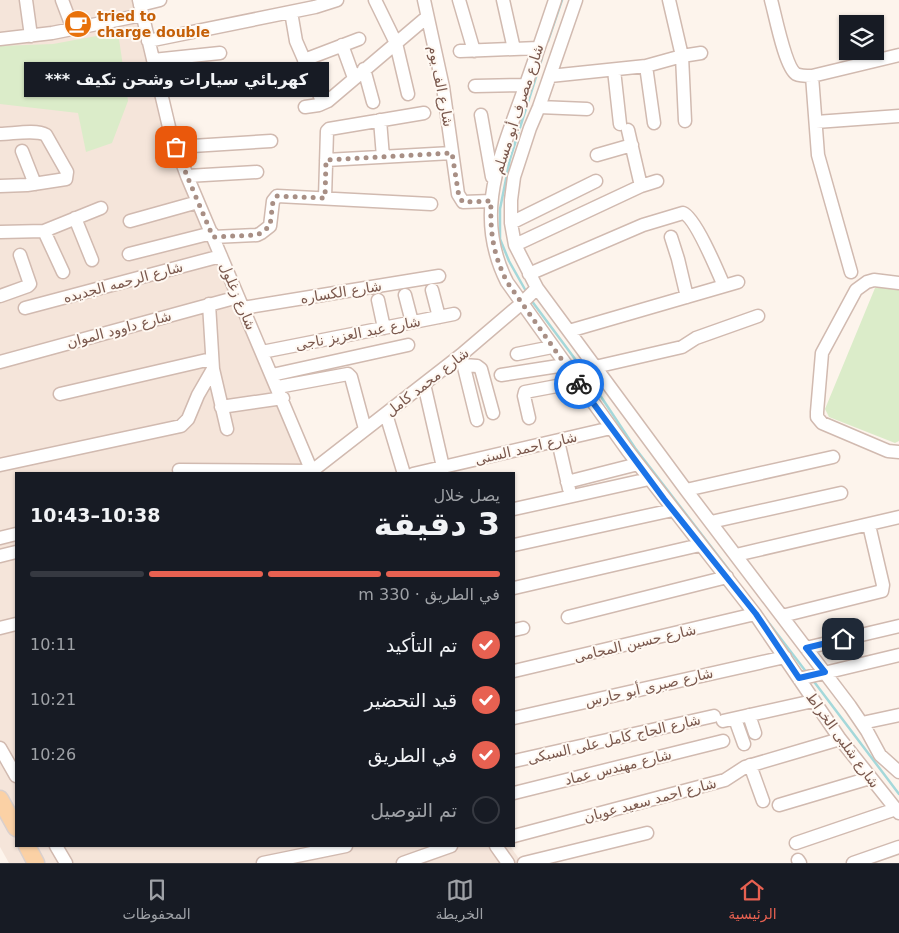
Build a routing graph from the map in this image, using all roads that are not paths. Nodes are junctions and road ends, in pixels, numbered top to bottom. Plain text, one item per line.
1 (26, 0) edge
2 (62, 0) edge
3 (160, 0) edge
4 (337, 0) edge
5 (376, 0) edge
6 (424, 0) edge
7 (459, 0) edge
8 (503, 0) edge
9 (555, 0) edge
10 (576, 0) edge
11 (669, 0) edge
12 (771, 0) edge
13 (140, 7) edge
14 (291, 12) junction
15 (427, 17) junction
16 (73, 29) junction
17 (31, 36) junction
18 (0, 39) edge
19 (359, 39) dead end
20 (148, 41) junction
21 (396, 43) junction
22 (538, 48) junction
23 (514, 49) junction
24 (337, 51) junction
25 (460, 51) dead end
26 (474, 51) junction
27 (220, 53) dead end
28 (701, 53) dead end
29 (899, 55) edge
30 (682, 56) junction
31 (153, 60) junction
32 (304, 60) junction
33 (646, 66) junction
34 (364, 69) junction
35 (614, 70) junction
36 (550, 76) junction
37 (812, 76) junction
38 (354, 78) junction
39 (526, 85) junction
40 (475, 86) dead end
41 (408, 94) dead end
42 (373, 102) dead end
43 (324, 103) junction
44 (305, 107) dead end
45 (539, 107) junction
46 (587, 109) dead end
47 (424, 113) dead end
48 (481, 114) dead end
49 (899, 116) edge
50 (380, 120) junction
51 (684, 121) dead end
52 (816, 122) junction
53 (654, 124) dead end
54 (520, 125) junction
55 (0, 134) edge
56 (270, 141) dead end
57 (632, 146) junction
58 (176, 147) junction
59 (22, 150) dead end
60 (452, 153) junction
61 (597, 154) dead end
62 (383, 157) junction
63 (326, 160) junction
64 (257, 172) dead end
65 (187, 176) junction
66 (596, 181) dead end
67 (657, 181) dead end
68 (35, 184) junction
69 (494, 184) junction
70 (0, 186) edge
71 (641, 186) junction
72 (325, 198) junction
73 (491, 201) junction
74 (198, 202) junction
75 (431, 204) dead end
76 (101, 208) dead end
77 (75, 218) junction
78 (130, 221) dead end
79 (511, 223) junction
80 (44, 231) junction
81 (0, 232) edge
82 (213, 235) junction
83 (671, 237) dead end
84 (515, 245) junction
85 (129, 254) dead end
86 (20, 255) dead end
87 (221, 256) junction
88 (92, 260) dead end
89 (63, 272) dead end
90 (851, 272) dead end
91 (529, 274) junction
92 (439, 276) dead end
93 (738, 282) dead end
94 (899, 283) edge
95 (724, 286) junction
96 (432, 290) dead end
97 (405, 295) dead end
98 (0, 296) edge
99 (530, 296) junction
100 (687, 297) junction
101 (378, 300) dead end
102 (241, 303) junction
103 (209, 304) junction
104 (25, 308) dead end
105 (454, 314) dead end
106 (758, 316) dead end
107 (439, 317) junction
108 (412, 322) junction
109 (384, 328) junction
110 (569, 331) junction
111 (408, 345) dead end
112 (552, 347) junction
113 (262, 352) junction
114 (517, 354) dead end
115 (462, 360) junction
116 (0, 362) edge
117 (212, 364) junction
118 (565, 365) junction
119 (595, 367) junction
120 (272, 375) junction
121 (501, 375) dead end
122 (578, 382) junction
123 (424, 384) junction
124 (280, 393) junction
125 (60, 394) dead end
126 (221, 407) junction
127 (493, 413) dead end
128 (386, 414) junction
129 (529, 418) dead end
130 (477, 420) dead end
131 (611, 428) junction
132 (227, 429) dead end
133 (366, 429) junction
134 (558, 441) junction
135 (899, 452) edge
136 (833, 457) dead end
137 (638, 464) junction
138 (0, 465) edge
139 (442, 467) junction
140 (180, 470) dead end
141 (313, 472) edge
142 (403, 472) edge
143 (421, 472) edge
144 (649, 479) junction
145 (568, 482) junction
146 (686, 490) junction
147 (841, 493) dead end
148 (571, 496) junction
149 (515, 509) edge
150 (673, 510) junction
151 (899, 517) edge
152 (710, 522) junction
153 (869, 525) junction
154 (15, 534) edge
155 (0, 538) edge
156 (515, 545) edge
157 (700, 545) junction
158 (15, 552) edge
159 (0, 556) edge
160 (736, 556) junction
161 (727, 577) junction
162 (515, 588) edge
163 (756, 614) junction
164 (782, 616) junction
165 (568, 617) dead end
166 (15, 624) edge
167 (899, 626) edge
168 (0, 628) edge
169 (806, 648) junction
170 (899, 655) edge
171 (785, 657) junction
172 (515, 671) edge
173 (812, 676) junction
174 (813, 701) junction
175 (899, 715) edge
176 (749, 716) junction
177 (515, 718) edge
178 (724, 719) junction
179 (862, 723) junction
180 (755, 734) dead end
181 (840, 739) junction
182 (723, 741) dead end
183 (744, 744) dead end
184 (0, 748) edge
185 (515, 761) edge
186 (750, 765) junction
187 (899, 772) edge
188 (15, 774) edge
189 (870, 778) junction
190 (515, 793) edge
191 (0, 799) edge
192 (763, 801) dead end
193 (779, 805) dead end
194 (898, 811) edge
195 (15, 826) edge
196 (647, 833) dead end
197 (515, 836) edge
198 (796, 843) dead end
199 (28, 847) edge
200 (57, 847) edge
201 (341, 847) edge
202 (448, 847) edge
203 (497, 847) edge
204 (899, 847) edge
205 (36, 863) edge
206 (66, 863) edge
207 (263, 863) edge
208 (403, 863) edge
209 (508, 863) edge
210 (524, 863) edge
211 (852, 863) edge

1 - 17 street
2 - 16 street
3 - 13 street
4 - 14 street
5 - 21 street
6 - 15 street, شارع الف يوم
7 - 26 street
8 - 23 street
9 - 22 street, شارع مصرف أبو مسلم
10 - 36 street, شارع مصرف أبو مسلم
11 - 30 street
12 - 37 street
13 - 16 street
13 - 20 street, شارع زغلول
14 - 20 street
14 - 32 street
15 - 21 street
15 - 60 street, شارع الف يوم
16 - 17 street
17 - 18 street
19 - 24 street
20 - 31 street, شارع زغلول
21 - 34 street
21 - 41 street
22 - 23 street
22 - 39 street, شارع مصرف أبو مسلم
23 - 26 street
24 - 32 street
24 - 38 street
25 - 26 street
27 - 31 street
28 - 30 street
29 - 37 street
30 - 33 street
30 - 51 street
31 - 58 street, شارع زغلول
32 - 43 street
33 - 35 street
33 - 53 street
34 - 38 street
34 - 42 street
35 - 36 street
35 - 57 street
36 - 45 street, شارع مصرف أبو مسلم
37 - 52 street
38 - 43 street
39 - 40 street
39 - 54 street, شارع مصرف أبو مسلم
43 - 44 street
45 - 46 street
45 - 54 street, شارع مصرف أبو مسلم
47 - 50 street
48 - 69 street
49 - 52 street
50 - 62 street
50 - 63 street
52 - 90 street
54 - 69 street, شارع مصرف أبو مسلم
54 - 79 street, شارع مصرف أبو مسلم
55 - 68 street
56 - 58 street
57 - 61 street
57 - 71 street
58 - 65 street, شارع زغلول
59 - 68 street
60 - 62 street
60 - 73 street, شارع الف يوم
62 - 63 street
63 - 72 street
64 - 65 street
65 - 74 street, شارع زغلول
66 - 79 street
67 - 71 street
68 - 70 street
69 - 73 street, شارع مصرف أبو مسلم
71 - 84 street
72 - 75 street
72 - 82 street
73 - 99 street, شارع مصرف أبو مسلم
74 - 78 street
74 - 82 street, شارع زغلول
76 - 77 street
77 - 80 street
77 - 88 street
79 - 84 street, شارع مصرف أبو مسلم
80 - 81 street
80 - 89 street
82 - 85 street
82 - 87 street, شارع زغلول
83 - 100 street
84 - 91 street, شارع مصرف أبو مسلم
86 - 98 street
87 - 102 street, شارع زغلول
87 - 104 street, شارع الرحمه الجديده
91 - 95 street
91 - 99 street, شارع مصرف أبو مسلم
92 - 102 street, شارع الكساره
93 - 95 street
94 - 135 street
95 - 100 street
96 - 107 street
97 - 108 street
99 - 110 street, شارع شلبى الخراط
99 - 112 street, شارع شلبى الخراط
99 - 115 street, شارع محمد كامل
100 - 110 street
101 - 109 street
102 - 103 street, شارع داوود الموان
102 - 113 street, شارع زغلول
103 - 116 street, شارع داوود الموان
103 - 117 street
105 - 107 street, شارع عبد العزيز ناجى
106 - 119 street
107 - 108 street, شارع عبد العزيز ناجى
108 - 109 street, شارع عبد العزيز ناجى
109 - 113 street, شارع عبد العزيز ناجى
110 - 119 street, شارع شلبى الخراط
111 - 120 street
112 - 114 street
112 - 118 street, شارع شلبى الخراط
113 - 120 street, شارع زغلول
115 - 123 street, شارع محمد كامل
115 - 127 street
115 - 130 street
117 - 125 street
117 - 126 street
117 - 138 street
118 - 121 street
118 - 122 street, شارع شلبى الخراط
119 - 146 street, شارع شلبى الخراط
120 - 124 street, شارع زغلول
122 - 129 street
122 - 131 street, شارع شلبى الخراط
123 - 128 street, شارع محمد كامل
123 - 139 street
124 - 126 street
124 - 133 street
124 - 141 street, شارع زغلول
126 - 132 street
128 - 133 street, شارع محمد كامل
128 - 142 street
131 - 134 street, شارع احمد السنى
131 - 137 street, شارع شلبى الخراط
133 - 141 street, شارع محمد كامل
134 - 139 street, شارع احمد السنى
134 - 145 street
136 - 146 street
137 - 144 street, شارع شلبى الخراط
137 - 145 street
139 - 143 street, شارع احمد السنى
140 - 141 street
144 - 148 street
144 - 150 street, شارع شلبى الخراط
145 - 148 street
146 - 152 street, شارع شلبى الخراط
147 - 152 street
148 - 149 street
150 - 156 street
150 - 157 street, شارع شلبى الخراط
151 - 153 street
152 - 160 street, شارع شلبى الخراط
153 - 160 street
153 - 164 street
154 - 155 street
157 - 161 street, شارع شلبى الخراط
157 - 162 street
158 - 159 street
160 - 164 street, شارع شلبى الخراط
161 - 163 street, شارع شلبى الخراط
161 - 165 street
163 - 171 street, شارع شلبى الخراط
163 - 172 street, شارع حسين المحامى
164 - 169 street, شارع شلبى الخراط
166 - 168 street
167 - 169 street
169 - 173 street, شارع شلبى الخراط
170 - 173 street
171 - 173 street, شارع شلبى الخراط
171 - 177 street, شارع صبرى أبو حارس
173 - 174 street, شارع شلبى الخراط
173 - 179 street, شارع شلبى الخراط
174 - 176 street, شارع الحاج كامل على السبكى
174 - 181 street, شارع شلبى الخراط
175 - 179 street
176 - 178 street, شارع الحاج كامل على السبكى
176 - 180 street
178 - 183 street
178 - 185 street, شارع الحاج كامل على السبكى
179 - 187 street, شارع شلبى الخراط
181 - 186 street, شارع احمد سعيد عويان
181 - 189 street, شارع شلبى الخراط
182 - 190 street, شارع مهندس عماد
184 - 188 street
186 - 192 street
186 - 197 street, شارع احمد سعيد عويان
189 - 193 street
189 - 194 street, شارع شلبى الخراط
191 - 195 main road
194 - 198 street
196 - 210 street
199 - 205 main road
200 - 206 street
201 - 207 street
202 - 208 street
203 - 209 street
204 - 211 street

